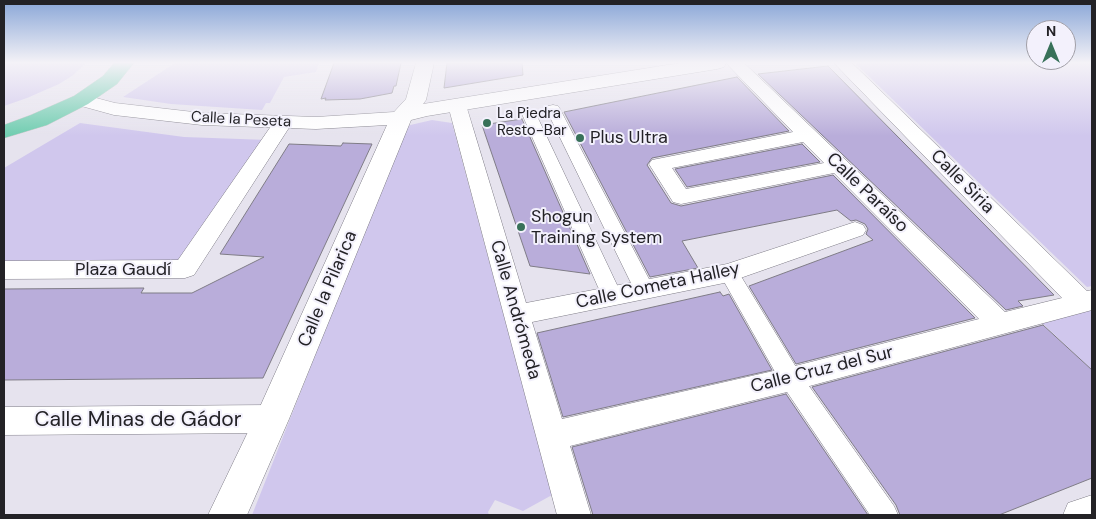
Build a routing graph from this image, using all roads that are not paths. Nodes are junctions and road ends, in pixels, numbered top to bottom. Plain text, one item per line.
1 (100, 87) edge
2 (419, 87) edge
3 (567, 87) edge
4 (759, 87) edge
5 (867, 87) edge
6 (81, 100) junction
7 (457, 105) junction
8 (552, 109) dead end
9 (528, 114) dead end
10 (402, 116) junction
11 (283, 123) junction
12 (4, 132) edge
13 (807, 135) junction
14 (839, 166) junction
15 (586, 175) junction
16 (559, 179) junction
17 (598, 197) junction
18 (569, 202) junction
19 (855, 230) dead end
20 (4, 270) edge
21 (729, 273) junction
22 (640, 281) dead end
23 (608, 288) dead end
24 (1087, 301) edge
25 (517, 315) junction
26 (1000, 324) junction
27 (791, 379) junction
28 (272, 419) junction
29 (4, 421) edge
30 (551, 436) junction
31 (1092, 512) edge
32 (227, 515) edge
33 (574, 515) edge
34 (885, 515) edge
35 (1080, 515) edge

1 - 6 main road
2 - 10 street, Calle la Pilarica
3 - 7 street, Calle la Peseta
4 - 13 street, Calle Paraíso
5 - 24 street, Calle Siria
6 - 11 street, Calle la Peseta
6 - 12 main road
7 - 10 street, Calle la Peseta
7 - 25 street, Calle Andrómeda
8 - 15 street
9 - 16 street
10 - 11 street, Calle la Peseta
10 - 28 street, Calle la Pilarica
11 - 20 street, Plaza Gaudí
13 - 14 street, Calle Paraíso
13 - 14 street
14 - 26 street, Calle Paraíso
15 - 16 street
15 - 17 street
16 - 18 street
17 - 18 street
17 - 22 street
18 - 23 street
19 - 21 street, Calle Cometa Halley
21 - 25 street, Calle Cometa Halley
21 - 27 street
24 - 26 street, Calle Cruz del Sur
25 - 30 street, Calle Andrómeda
26 - 27 street, Calle Cruz del Sur
27 - 30 street, Calle Cruz del Sur
27 - 34 street
28 - 29 street, Calle Minas de Gádor
28 - 32 street, Calle la Pilarica
30 - 33 street, Calle Andrómeda
31 - 35 street

